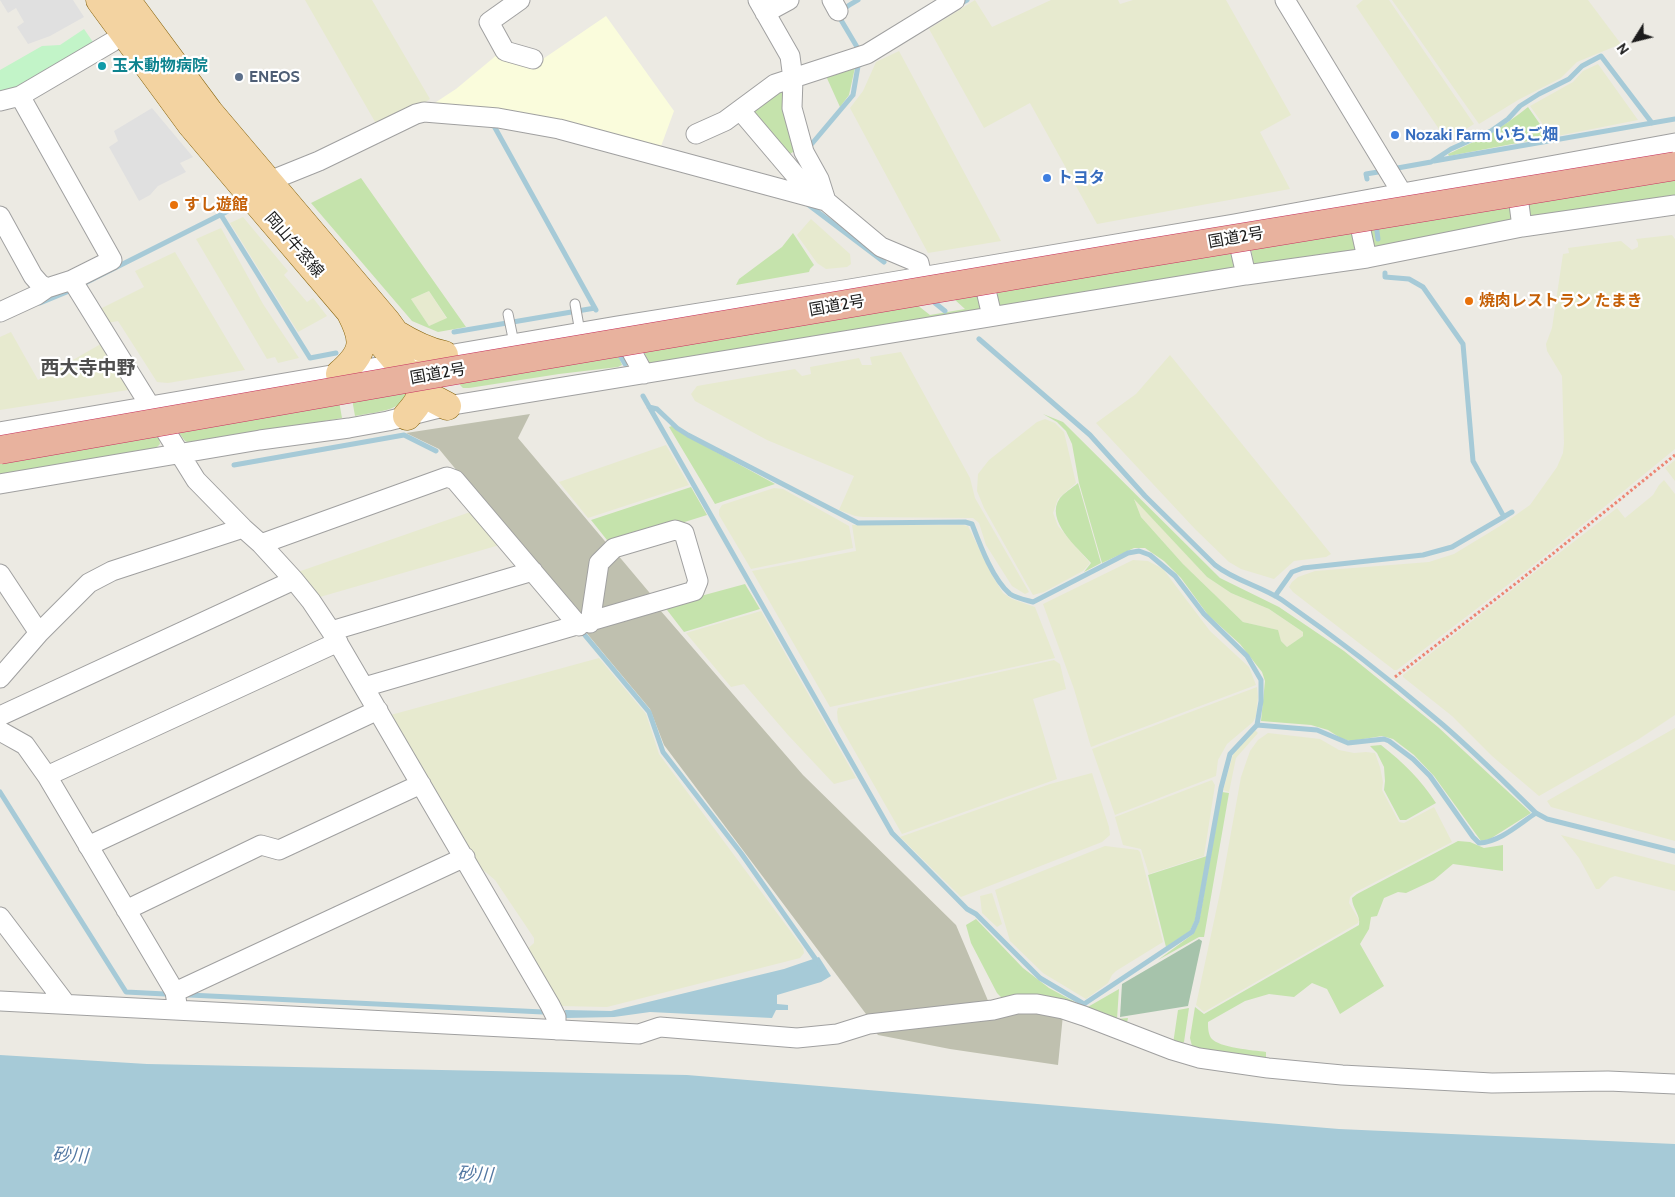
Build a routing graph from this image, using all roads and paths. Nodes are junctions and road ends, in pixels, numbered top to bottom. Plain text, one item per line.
1 (100, 0) edge
2 (126, 0) edge
3 (520, 0) edge
4 (789, 0) edge
5 (955, 0) edge
6 (1285, 0) edge
7 (498, 6) edge
8 (762, 6) edge
9 (132, 28) junction
10 (533, 60) dead end
11 (793, 79) junction
12 (20, 96) junction
13 (0, 101) edge
14 (740, 110) junction
15 (696, 134) dead end
16 (1675, 143) edge
17 (1675, 166) edge
18 (1515, 173) junction
19 (1402, 193) junction
20 (264, 194) junction
21 (826, 202) junction
22 (1355, 202) junction
23 (1675, 205) edge
24 (0, 216) edge
25 (1234, 224) junction
26 (1522, 227) junction
27 (1367, 258) junction
28 (980, 267) junction
29 (1246, 275) junction
30 (922, 277) junction
31 (75, 285) junction
32 (47, 288) junction
33 (576, 309) dead end
34 (349, 310) junction
35 (0, 312) edge
36 (992, 316) junction
37 (509, 319) dead end
38 (617, 326) junction
39 (580, 332) junction
40 (396, 334) junction
41 (514, 343) junction
42 (444, 355) junction
43 (405, 362) junction
44 (340, 374) junction
45 (644, 374) junction
46 (421, 390) junction
47 (150, 405) junction
48 (447, 406) junction
49 (407, 416) junction
50 (0, 432) edge
51 (0, 450) edge
52 (180, 454) junction
53 (1675, 455) edge
54 (0, 484) edge
55 (243, 528) junction
56 (261, 544) junction
57 (533, 571) junction
58 (0, 574) edge
59 (294, 580) junction
60 (585, 624) junction
61 (39, 633) junction
62 (334, 636) junction
63 (1395, 677) dead end
64 (0, 678) edge
65 (364, 687) junction
66 (378, 710) junction
67 (0, 716) edge
68 (0, 731) edge
69 (47, 776) junction
70 (422, 784) junction
71 (88, 846) junction
72 (465, 857) junction
73 (126, 910) junction
74 (0, 917) edge
75 (0, 1001) edge
76 (176, 1001) junction
77 (66, 1004) junction
78 (556, 1030) junction
79 (1675, 1084) edge

1 - 9 main road, 岡山牛窓線
2 - 9 main road, 岡山牛窓線
3 - 7 street
4 - 8 street
5 - 11 street
6 - 19 street
7 - 10 street
8 - 11 street
9 - 12 street
9 - 20 main road, 岡山牛窓線
11 - 14 street
11 - 21 street
12 - 13 street
12 - 31 street
14 - 15 street
14 - 21 street
16 - 18 street
17 - 51 highway, 国道2号, bridge
18 - 19 street
18 - 26 street
19 - 22 street
20 - 21 street
20 - 34 main road, 岡山牛窓線
20 - 40 main road, 岡山牛窓線
21 - 30 street
22 - 25 street
22 - 27 street
23 - 26 street
24 - 32 street
25 - 28 street
25 - 29 street
26 - 27 street
27 - 29 street
28 - 30 street
28 - 36 street
29 - 36 street
30 - 38 street
31 - 32 street
31 - 47 street
32 - 35 street
33 - 39 lane
34 - 43 main road, 岡山牛窓線
34 - 44 main road
36 - 45 street
37 - 41 lane
38 - 39 street
38 - 45 street
39 - 41 street
40 - 42 main road
40 - 43 main road, 岡山牛窓線
41 - 42 street
42 - 43 street
43 - 44 street
43 - 46 main road, 岡山牛窓線
44 - 47 street
45 - 48 street
46 - 48 main road, 岡山牛窓線
46 - 49 main road
47 - 50 street
47 - 52 street
48 - 49 street
49 - 52 street
52 - 54 street
52 - 55 street
53 - 63 path
55 - 56 street
55 - 61 street
56 - 57 street
56 - 59 street
57 - 60 street
57 - 62 street
58 - 61 street
59 - 62 street
59 - 67 street
60 - 60 street
60 - 65 street
61 - 64 street
62 - 65 street
62 - 69 street
65 - 66 street
66 - 70 street
66 - 71 street
68 - 69 street
69 - 71 street
70 - 72 street
70 - 73 street
71 - 73 street
72 - 76 street
72 - 78 street
73 - 76 street
74 - 77 street
75 - 77 street
76 - 77 street
76 - 78 street
78 - 79 street

